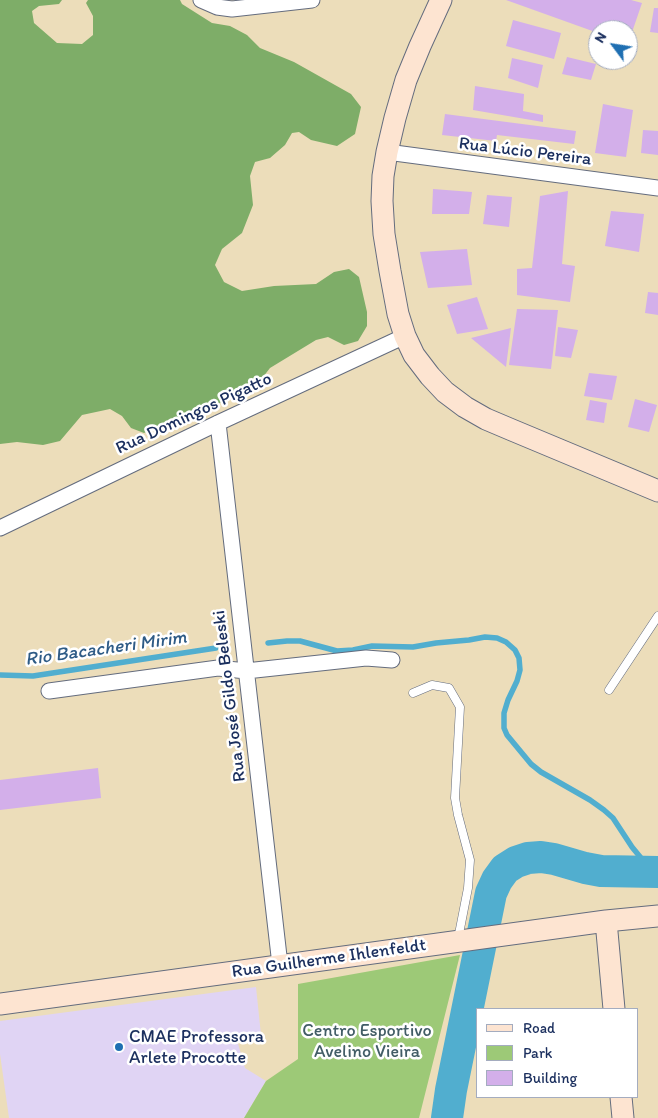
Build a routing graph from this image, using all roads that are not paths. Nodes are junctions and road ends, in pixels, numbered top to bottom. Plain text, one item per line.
1 (201, 0) edge
2 (312, 0) edge
3 (440, 0) edge
4 (387, 152) junction
5 (658, 188) edge
6 (405, 336) junction
7 (218, 423) junction
8 (658, 491) edge
9 (0, 528) edge
10 (658, 616) edge
11 (392, 660) dead end
12 (246, 671) junction
13 (609, 690) dead end
14 (49, 691) dead end
15 (413, 693) dead end
16 (658, 916) edge
17 (606, 921) junction
18 (458, 941) junction
19 (280, 966) junction
20 (0, 1004) edge
21 (614, 1008) edge
22 (621, 1098) edge
23 (623, 1118) edge

1 - 2 street
3 - 4 main road
4 - 5 street, Rua Lúcio Pereira
4 - 6 main road
6 - 7 street, Rua Domingos Pigatto
6 - 8 main road
7 - 9 street, Rua Domingos Pigatto
7 - 12 street, Rua José Gildo Beleski
10 - 13 lane
11 - 12 street
12 - 14 street
12 - 19 street, Rua José Gildo Beleski
15 - 18 lane
16 - 17 main road, Rua Guilherme Ihlenfeldt
17 - 18 main road, Rua Guilherme Ihlenfeldt
17 - 21 main road
18 - 19 main road, Rua Guilherme Ihlenfeldt
19 - 20 main road, Rua Guilherme Ihlenfeldt
22 - 23 main road

